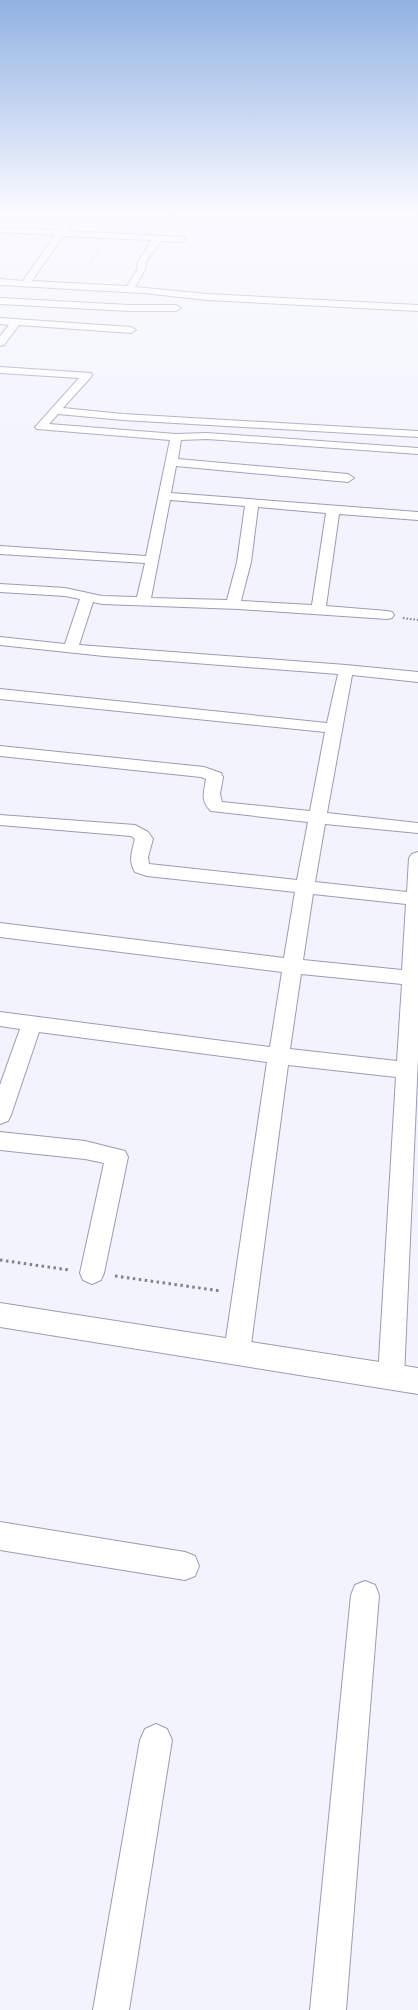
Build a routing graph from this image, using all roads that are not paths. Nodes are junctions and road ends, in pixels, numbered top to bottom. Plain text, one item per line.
1 (108, 307) edge
2 (397, 307) edge
3 (176, 308) dead end
4 (418, 308) edge
5 (0, 321) edge
6 (16, 322) junction
7 (131, 330) dead end
8 (0, 343) edge
9 (0, 370) edge
10 (57, 411) junction
11 (199, 420) junction
12 (418, 434) edge
13 (176, 437) junction
14 (194, 437) junction
15 (418, 451) edge
16 (171, 462) junction
17 (348, 478) dead end
18 (164, 496) junction
19 (252, 503) junction
20 (333, 509) junction
21 (418, 516) edge
22 (0, 550) edge
23 (152, 560) junction
24 (0, 588) edge
25 (88, 597) junction
26 (143, 602) junction
27 (233, 605) junction
28 (319, 609) junction
29 (387, 615) dead end
30 (0, 642) edge
31 (70, 649) junction
32 (346, 669) junction
33 (418, 676) edge
34 (0, 694) edge
35 (334, 728) junction
36 (0, 751) edge
37 (317, 819) junction
38 (0, 820) edge
39 (418, 828) edge
40 (418, 858) edge
41 (305, 888) junction
42 (416, 899) edge
43 (0, 930) edge
44 (292, 966) junction
45 (411, 978) junction
46 (0, 1019) edge
47 (32, 1023) junction
48 (278, 1056) junction
49 (406, 1070) junction
50 (0, 1115) edge
51 (0, 1140) edge
52 (92, 1273) road end
53 (0, 1315) edge
54 (237, 1352) junction
55 (391, 1376) junction
56 (418, 1381) edge
57 (0, 1536) edge
58 (185, 1566) dead end
59 (365, 1595) dead end
60 (156, 1740) dead end
61 (111, 2010) edge
62 (328, 2010) edge

1 - 3 street
2 - 4 street
5 - 6 street
6 - 7 street
6 - 8 street
9 - 10 street
10 - 11 street
10 - 13 street
11 - 12 street
11 - 14 street
13 - 14 street
13 - 16 street
14 - 15 street
16 - 17 street
16 - 18 street
18 - 19 street
18 - 23 street
19 - 20 street
19 - 27 street
20 - 21 street
20 - 28 street
22 - 23 street
23 - 26 street
24 - 25 street
25 - 26 street
25 - 31 street
26 - 27 street
27 - 28 street
28 - 29 street
30 - 31 street
31 - 32 street
32 - 33 street
32 - 35 street
34 - 35 street
35 - 37 street
36 - 37 street
37 - 39 street
37 - 41 street
38 - 41 street
40 - 42 street
41 - 42 street
41 - 44 street
42 - 45 street
43 - 44 street
44 - 45 street
44 - 48 street
45 - 49 street
46 - 47 street
47 - 48 street
47 - 50 street
48 - 49 street
48 - 54 street
49 - 55 street
51 - 52 street
53 - 54 main road
54 - 55 main road
55 - 56 main road
57 - 58 street
59 - 62 street
60 - 61 street

